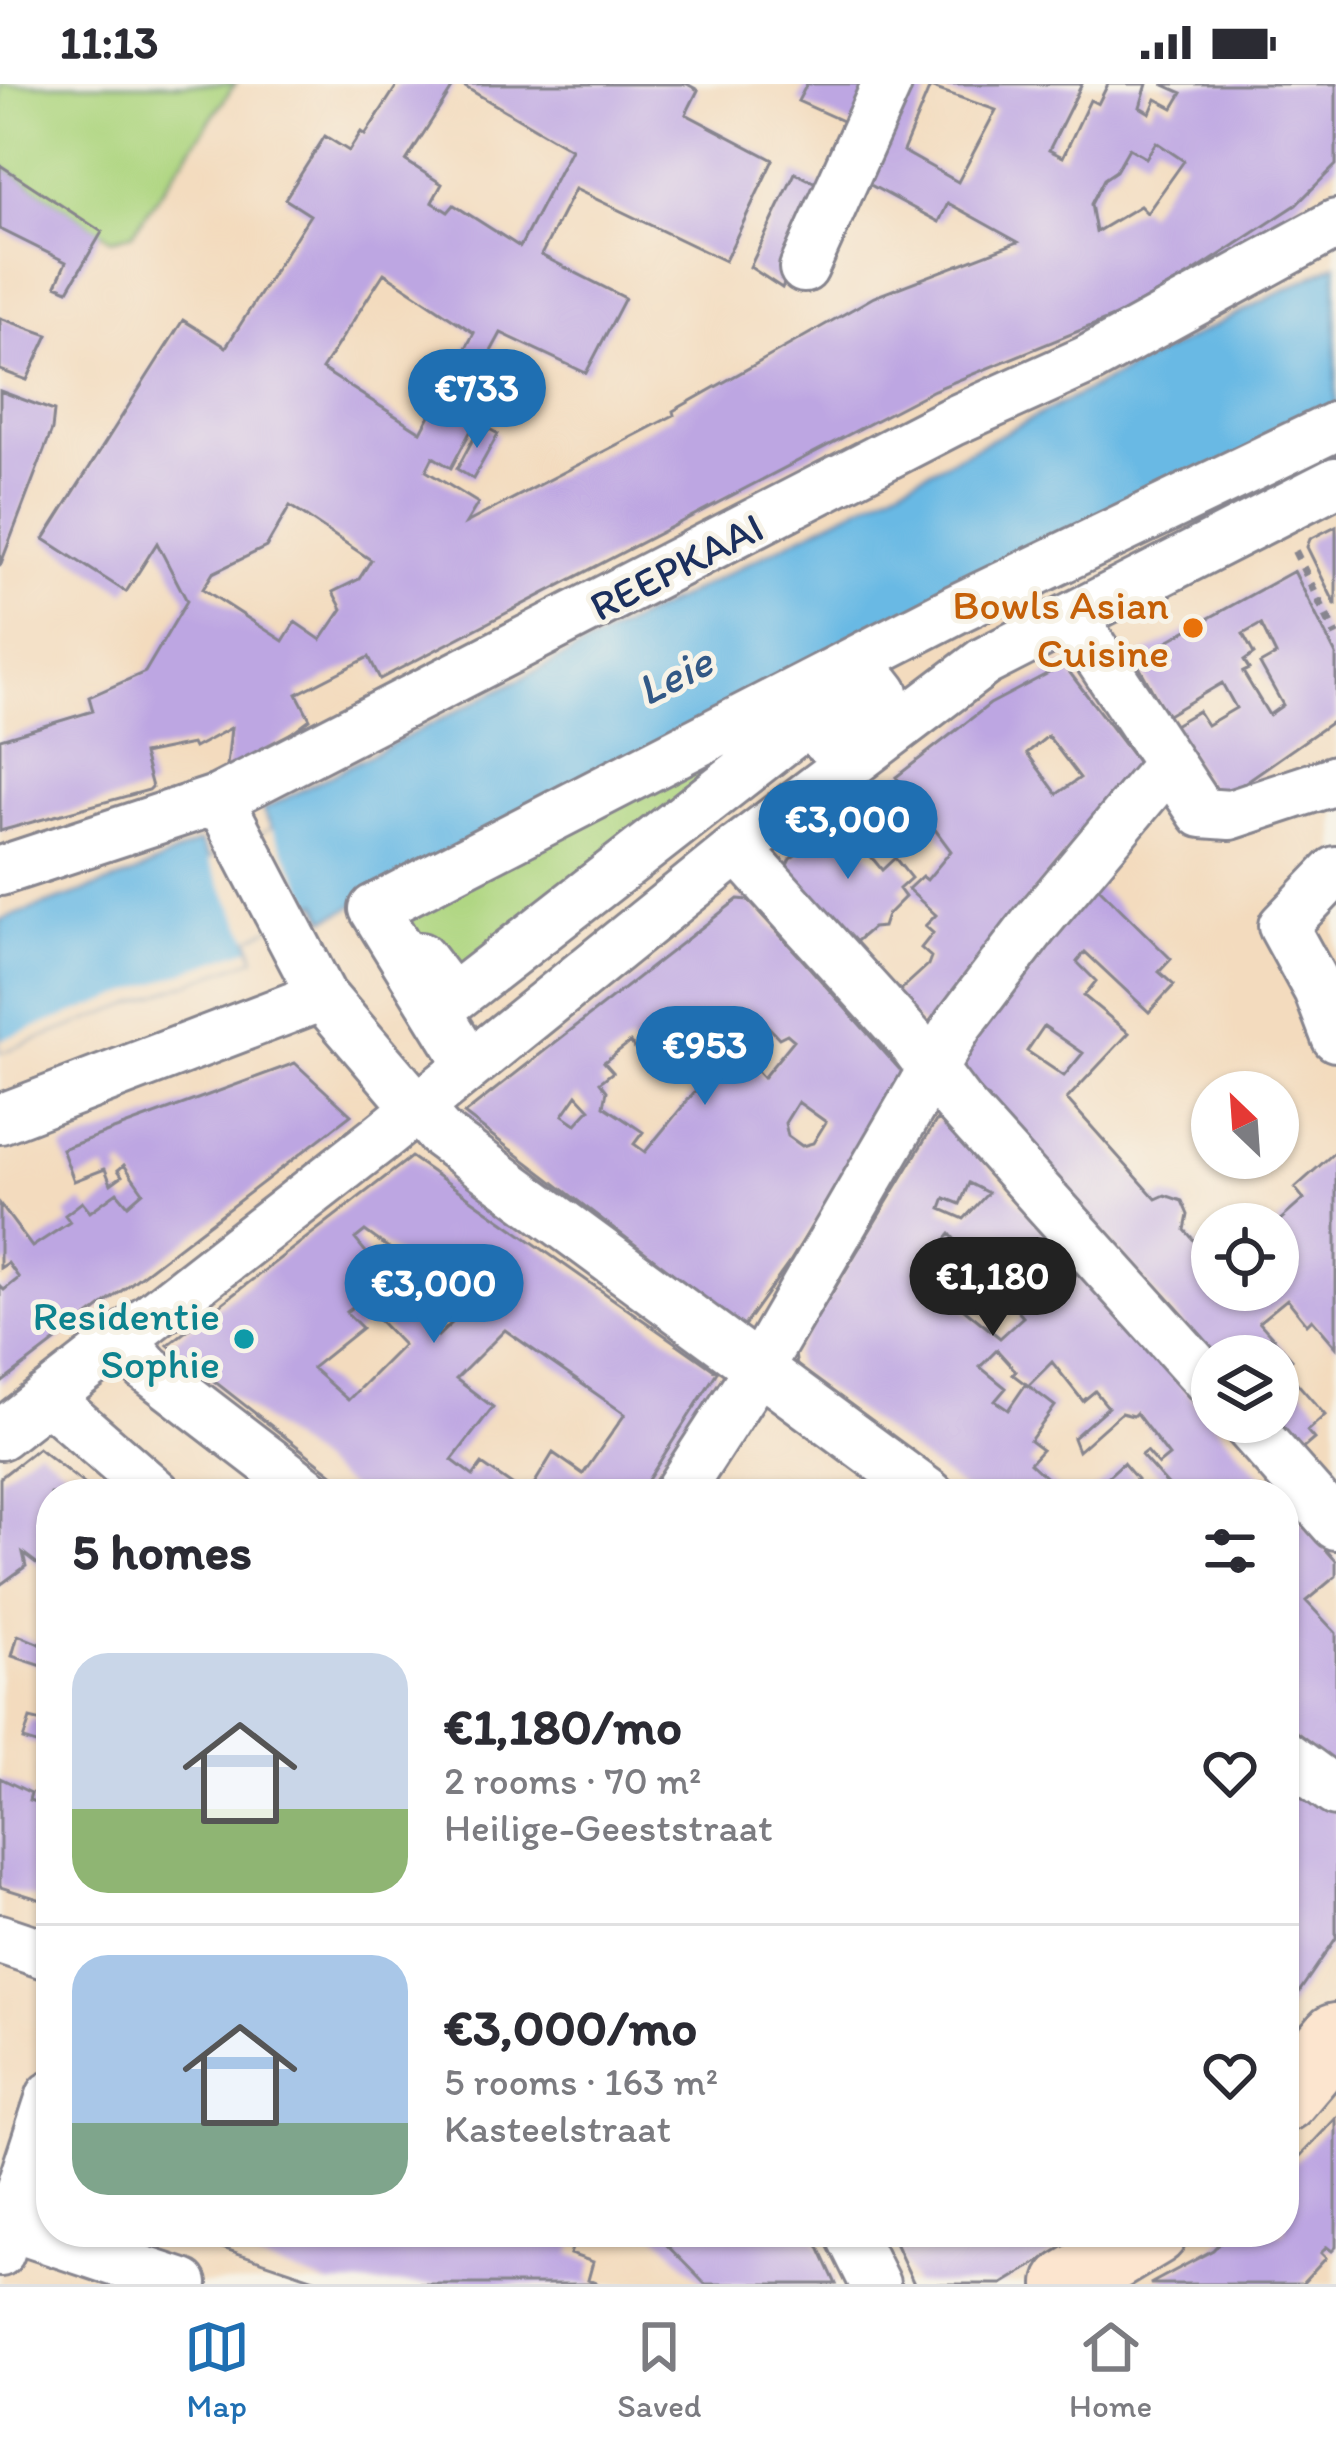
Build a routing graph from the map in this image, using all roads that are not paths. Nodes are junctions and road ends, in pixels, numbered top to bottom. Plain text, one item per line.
1 (887, 84) edge
2 (1336, 224) edge
3 (804, 268) dead end
4 (1336, 426) edge
5 (1336, 482) edge
6 (1072, 617) junction
7 (869, 675) junction
8 (1168, 765) junction
9 (1336, 780) edge
10 (219, 800) junction
11 (738, 849) junction
12 (0, 871) edge
13 (1336, 871) edge
14 (381, 905) junction
15 (303, 1005) junction
16 (1336, 1036) edge
17 (462, 1052) dead end
18 (933, 1070) junction
19 (417, 1108) junction
20 (0, 1119) edge
21 (122, 1338) junction
22 (1191, 1362) edge
23 (758, 1369) junction
24 (47, 1398) junction
25 (0, 1435) edge
26 (1264, 1443) edge
27 (140, 1479) edge
28 (291, 1479) edge
29 (687, 1479) edge
30 (908, 1479) edge
31 (1295, 1479) edge
32 (1299, 1483) edge
33 (1336, 1525) edge
34 (1299, 1765) edge
35 (1336, 1792) edge
36 (0, 1939) edge
37 (36, 1951) edge
38 (1336, 2037) edge
39 (1299, 2080) edge
40 (36, 2142) edge
41 (4, 2239) edge
42 (857, 2247) edge
43 (1129, 2247) edge
44 (183, 2284) edge
45 (875, 2284) edge
46 (1068, 2284) edge

1 - 3 street
2 - 10 street, REEPKAAI
4 - 7 street
5 - 6 street
6 - 8 street
6 - 11 street
7 - 14 street
7 - 14 street
8 - 9 street
8 - 18 street
10 - 12 street, REEPKAAI
10 - 15 street
11 - 18 street
11 - 19 street
13 - 16 street
14 - 17 street
15 - 19 street
15 - 20 street
18 - 22 street
18 - 23 street
19 - 21 street
19 - 23 street
21 - 24 street
21 - 28 street
23 - 29 street
23 - 30 street
24 - 25 street
24 - 27 street
26 - 31 street
32 - 33 street
34 - 35 street
36 - 37 street
38 - 39 street
40 - 41 street
41 - 44 street
42 - 45 street
43 - 46 street

